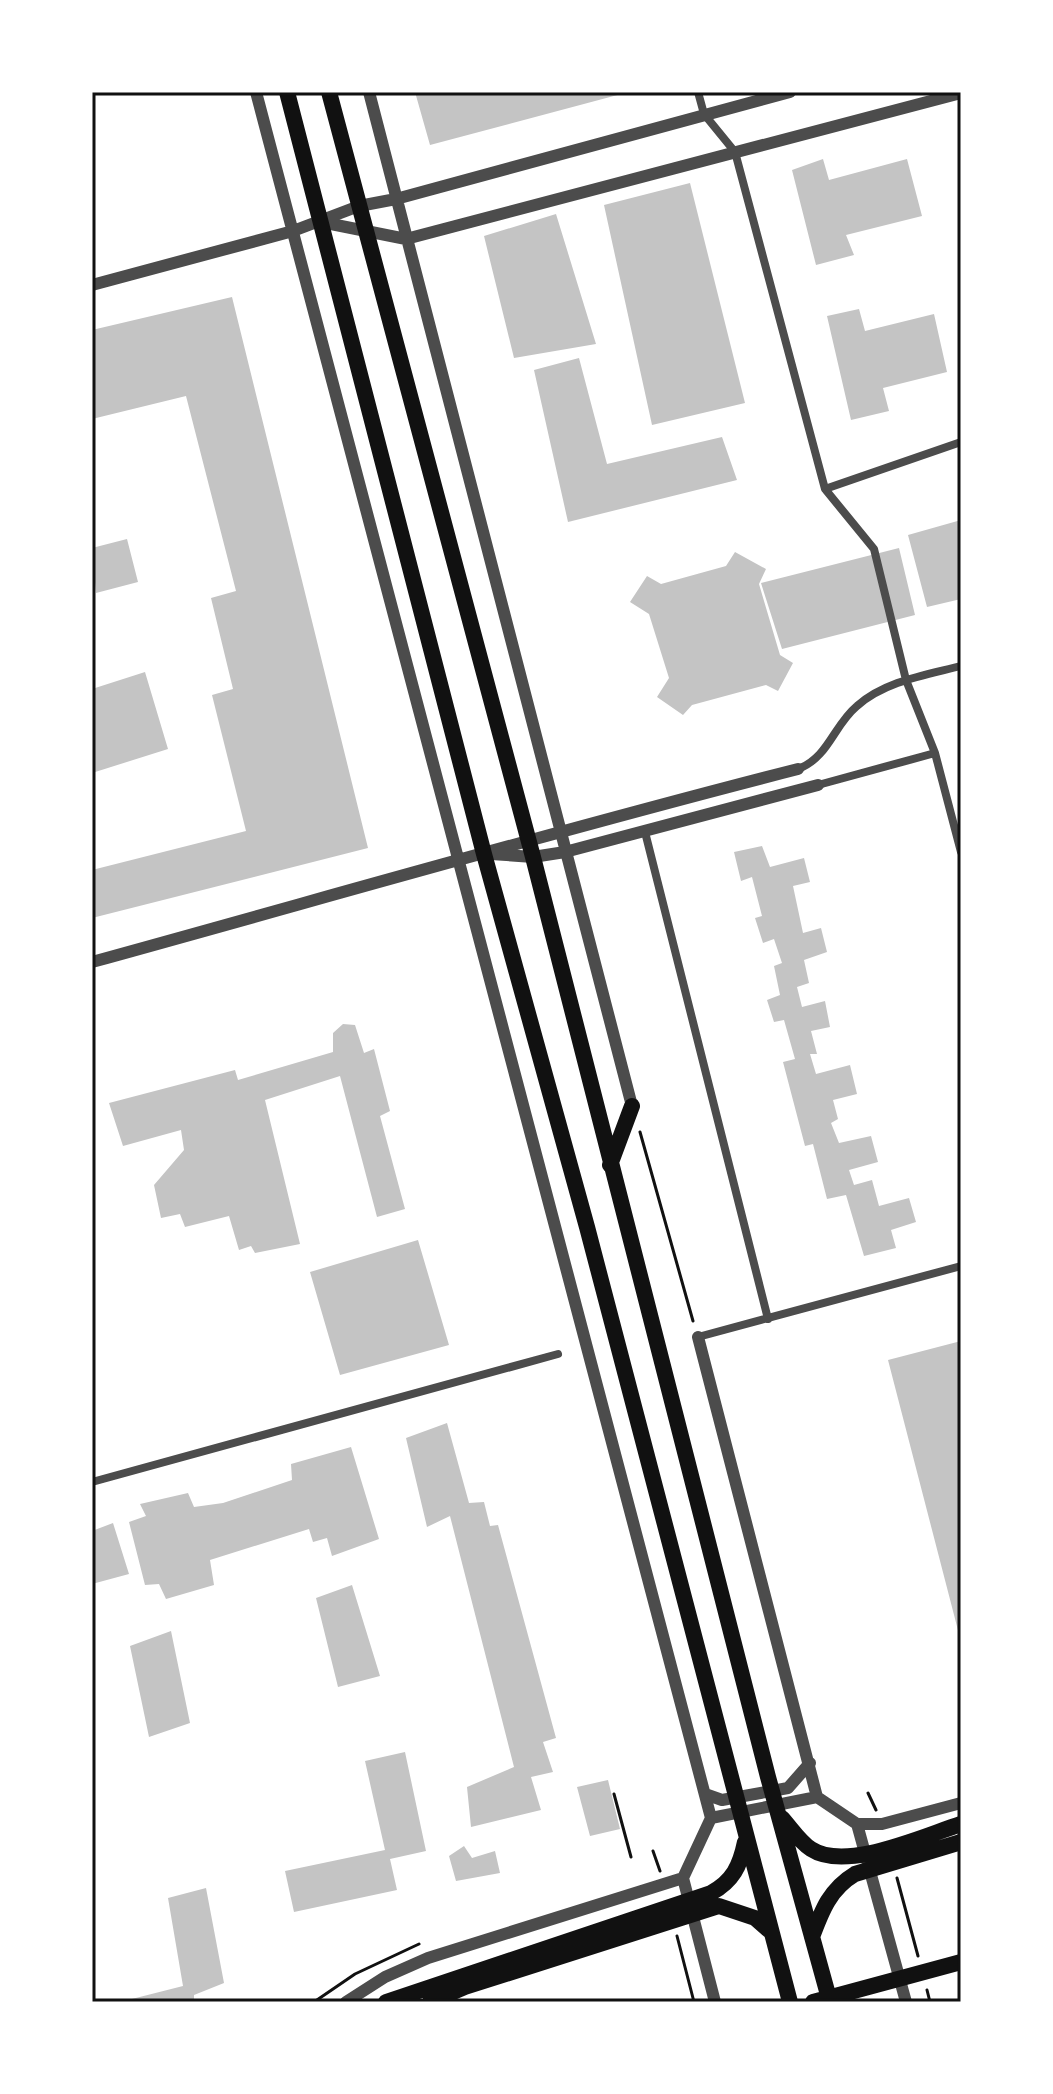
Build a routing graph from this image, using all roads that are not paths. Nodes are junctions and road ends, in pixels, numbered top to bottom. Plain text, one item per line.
1 (256, 92) edge
2 (287, 92) edge
3 (329, 92) edge
4 (369, 92) edge
5 (698, 92) edge
6 (790, 92) edge
7 (961, 93) edge
8 (704, 114) junction
9 (735, 152) junction
10 (396, 199) junction
11 (359, 206) junction
12 (320, 222) junction
13 (293, 231) junction
14 (366, 233) junction
15 (406, 239) junction
16 (92, 285) edge
17 (961, 442) edge
18 (825, 489) junction
19 (961, 666) edge
20 (906, 680) junction
21 (935, 753) junction
22 (798, 769) joint
23 (818, 785) joint
24 (559, 830) junction
25 (645, 832) junction
26 (527, 838) junction
27 (565, 852) junction
28 (961, 852) edge
29 (484, 854) junction
30 (533, 857) junction
31 (457, 861) junction
32 (92, 962) edge
33 (632, 1106) joint
34 (610, 1165) junction
35 (961, 1266) edge
36 (768, 1319) junction
37 (698, 1337) joint
38 (558, 1354) dead end
39 (92, 1482) edge
40 (810, 1763) junction
41 (705, 1794) junction
42 (817, 1797) junction
43 (961, 1803) edge
44 (778, 1813) junction
45 (711, 1818) junction
46 (857, 1824) junction
47 (961, 1824) edge
48 (746, 1837) junction
49 (961, 1842) edge
50 (683, 1878) junction
51 (771, 1932) junction
52 (812, 1937) junction
53 (961, 1962) edge
54 (461, 1981) junction
55 (346, 2002) edge
56 (386, 2002) edge
57 (430, 2002) edge
58 (715, 2002) edge
59 (790, 2002) edge
60 (813, 2002) edge
61 (830, 2002) edge
62 (906, 2002) edge

1 - 13 street
2 - 12 highway
3 - 11 highway
4 - 10 street
5 - 8 street
6 - 8 street
7 - 9 street
8 - 9 street
8 - 10 street
9 - 15 street
9 - 18 street
10 - 11 street
10 - 15 street
11 - 12 street
11 - 14 highway
12 - 13 street
12 - 14 street
12 - 29 highway
13 - 16 street
13 - 31 street
14 - 15 street
14 - 26 highway
15 - 24 street
17 - 18 street
18 - 20 street
19 - 20 street
20 - 21 street
20 - 22 street
21 - 23 street
21 - 28 street
22 - 24 street
23 - 25 street
24 - 26 street
24 - 27 street
25 - 27 street
25 - 36 street
26 - 29 street
26 - 30 highway
27 - 30 street
27 - 33 street
29 - 30 street
29 - 31 street
29 - 48 highway
30 - 34 highway
31 - 32 street
31 - 41 street
33 - 34 highway
34 - 44 highway
35 - 36 street
36 - 37 street
37 - 40 street
38 - 39 street
40 - 41 street
40 - 42 street
41 - 45 street
42 - 45 street
42 - 46 street
43 - 46 street
44 - 47 highway
44 - 52 highway
45 - 50 street
46 - 62 street
48 - 51 highway
48 - 54 highway
49 - 52 highway
50 - 55 street
50 - 58 street
51 - 54 highway
51 - 59 highway
52 - 61 highway
53 - 60 highway
54 - 56 highway
54 - 57 highway

